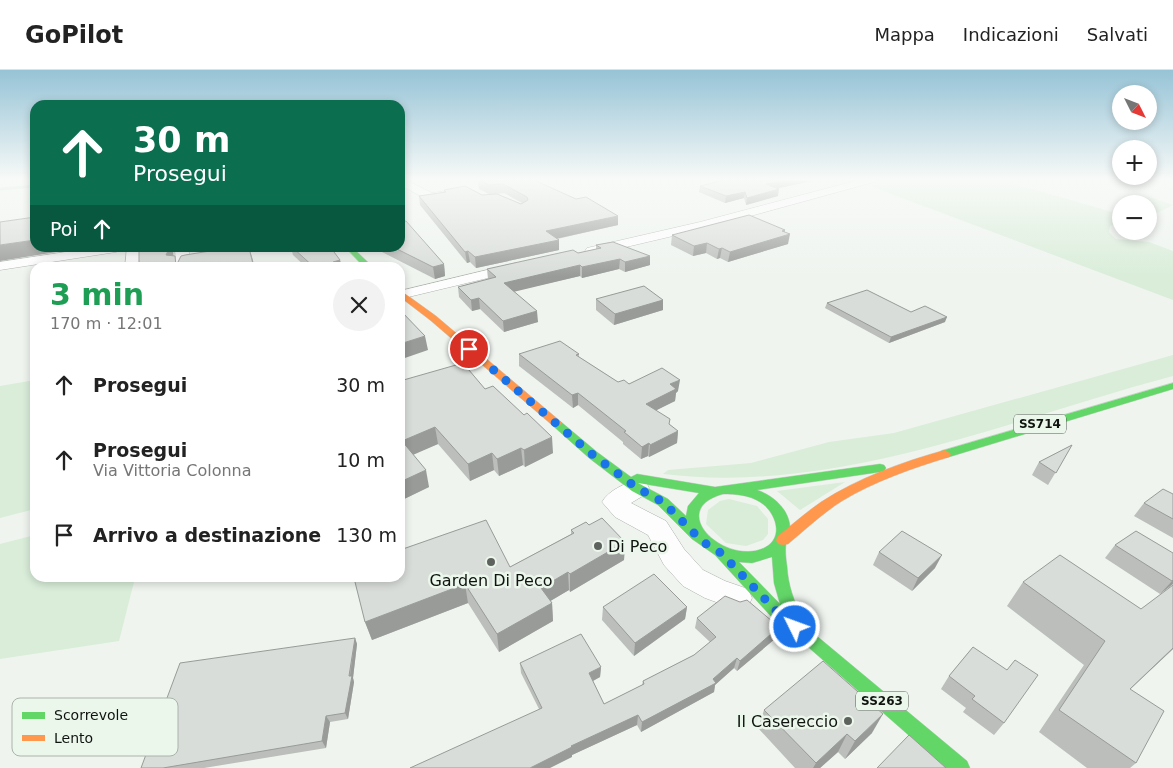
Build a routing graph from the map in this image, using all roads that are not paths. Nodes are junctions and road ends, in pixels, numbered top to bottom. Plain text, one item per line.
1 (748, 213) edge
2 (90, 252) edge
3 (353, 252) edge
4 (578, 254) edge
5 (364, 262) edge
6 (529, 264) edge
7 (0, 266) edge
8 (405, 293) edge
9 (405, 297) edge
10 (1173, 386) edge
11 (907, 465) junction
12 (616, 472) junction
13 (637, 488) junction
14 (732, 489) junction
15 (714, 491) junction
16 (696, 534) junction
17 (781, 543) junction
18 (721, 553) junction
19 (738, 598) dead end
20 (805, 634) junction
21 (960, 768) edge

1 - 4 street
2 - 7 street
3 - 5 main road
6 - 8 street
9 - 12 main road, SS263
10 - 11 main road, SS714
11 - 14 main road, SS714
11 - 17 main road, SS714
12 - 13 main road, SS263
12 - 15 main road, SS263
13 - 16 main road, SS263
13 - 19 street
14 - 15 main road, SS263
14 - 17 main road, SS263
15 - 16 main road
16 - 18 main road, SS263
17 - 18 main road, SS263
17 - 20 main road, SS263
18 - 20 main road, SS263
20 - 21 main road, SS263

